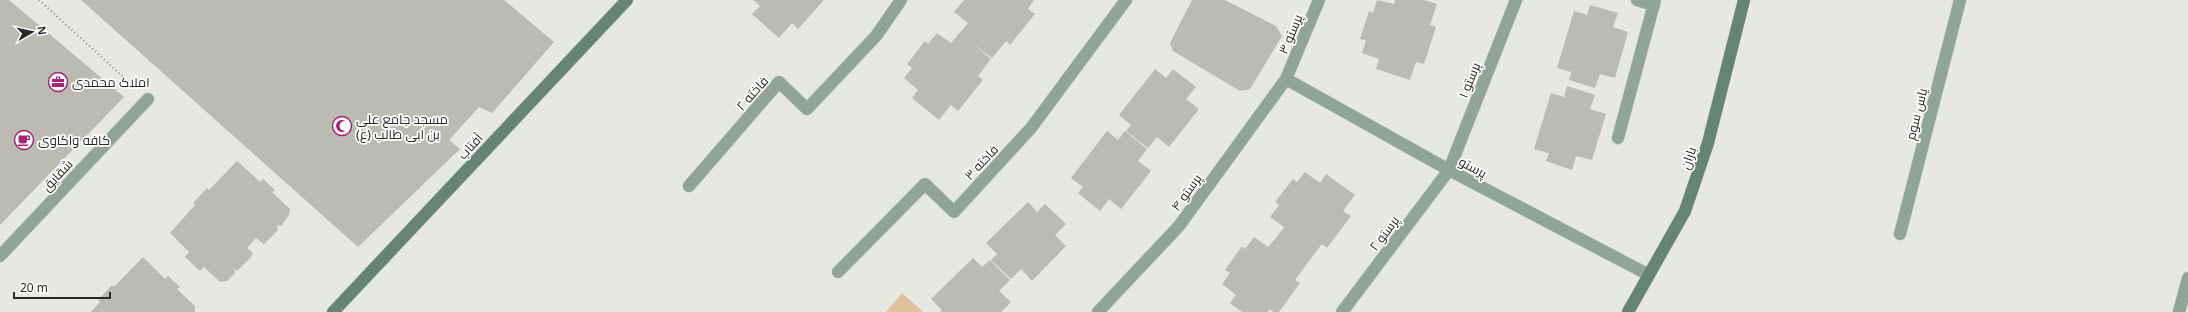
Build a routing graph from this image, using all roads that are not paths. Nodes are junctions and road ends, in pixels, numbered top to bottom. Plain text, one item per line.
1 (627, 0) edge
2 (901, 0) edge
3 (1126, 0) edge
4 (1319, 0) edge
5 (1516, 0) edge
6 (1637, 0) edge
7 (1744, 0) edge
8 (1960, 0) edge
9 (1654, 2) edge
10 (1286, 79) junction
11 (148, 99) road end
12 (1618, 138) dead end
13 (1449, 170) junction
14 (689, 186) dead end
15 (1900, 234) dead end
16 (0, 256) edge
17 (838, 272) dead end
18 (1650, 276) junction
19 (2188, 278) edge
20 (333, 312) edge
21 (1098, 312) edge
22 (1342, 312) edge
23 (1628, 312) edge
24 (2179, 312) edge

1 - 20 street, آفتاب
2 - 14 street, فاخته ۲
3 - 17 street, فاخته ۳
4 - 10 street, پرستو ۳
5 - 13 street, پرستو ۱
6 - 9 street
7 - 18 street, باران
8 - 15 street, یاس سوم
9 - 12 street
10 - 13 street, پرستو
10 - 21 street, پرستو ۴
11 - 16 street, شقایق
13 - 18 street, پرستو
13 - 22 street, پرستو ۲
18 - 23 street, باران
19 - 24 street

